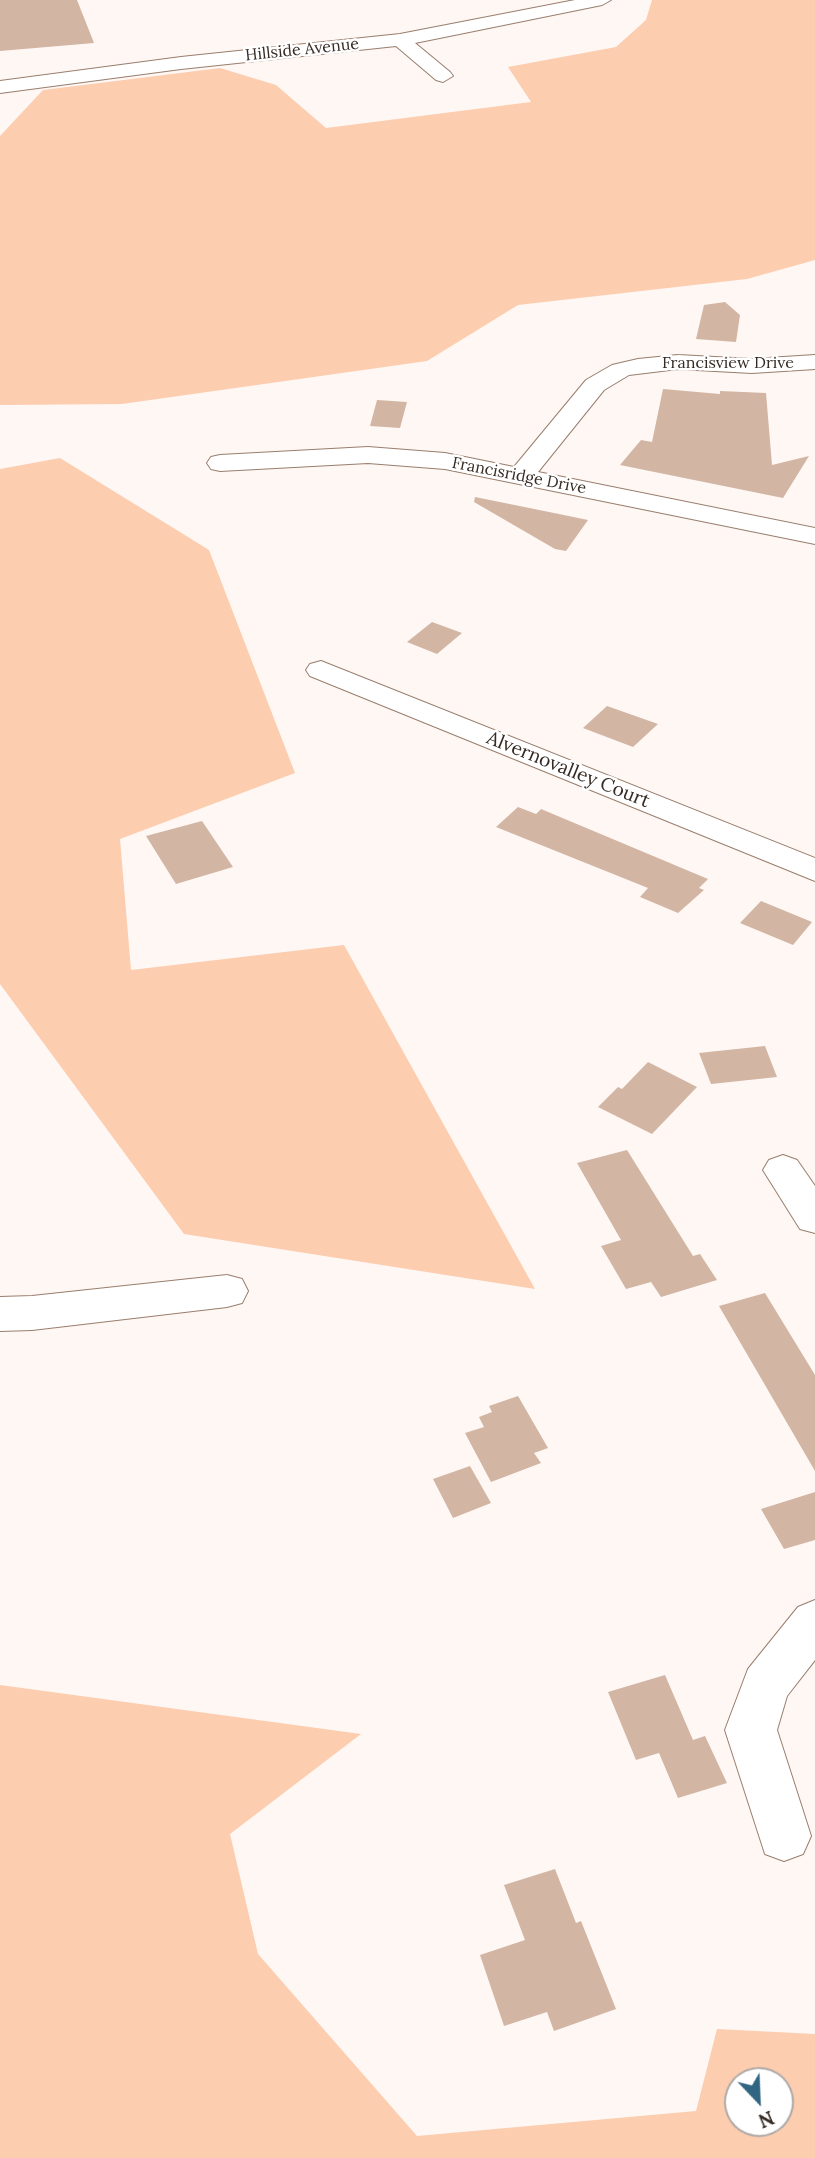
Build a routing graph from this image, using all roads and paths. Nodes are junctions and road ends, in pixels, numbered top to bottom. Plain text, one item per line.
1 (602, 0) edge
2 (400, 40) junction
3 (443, 76) dead end
4 (0, 87) edge
5 (815, 362) edge
6 (220, 463) dead end
7 (521, 476) junction
8 (815, 536) edge
9 (321, 670) dead end
10 (815, 870) edge
11 (783, 1170) dead end
12 (815, 1218) edge
13 (227, 1291) dead end
14 (0, 1314) edge
15 (815, 1622) edge
16 (784, 1836) dead end

1 - 2 street, Hillside Avenue
2 - 3 street
2 - 4 street, Hillside Avenue
5 - 7 street, Francisview Drive
6 - 7 street, Francisridge Drive
7 - 8 street, Francisridge Drive
9 - 10 street, Alvernovalley Court
11 - 12 street
13 - 14 street
15 - 16 street

